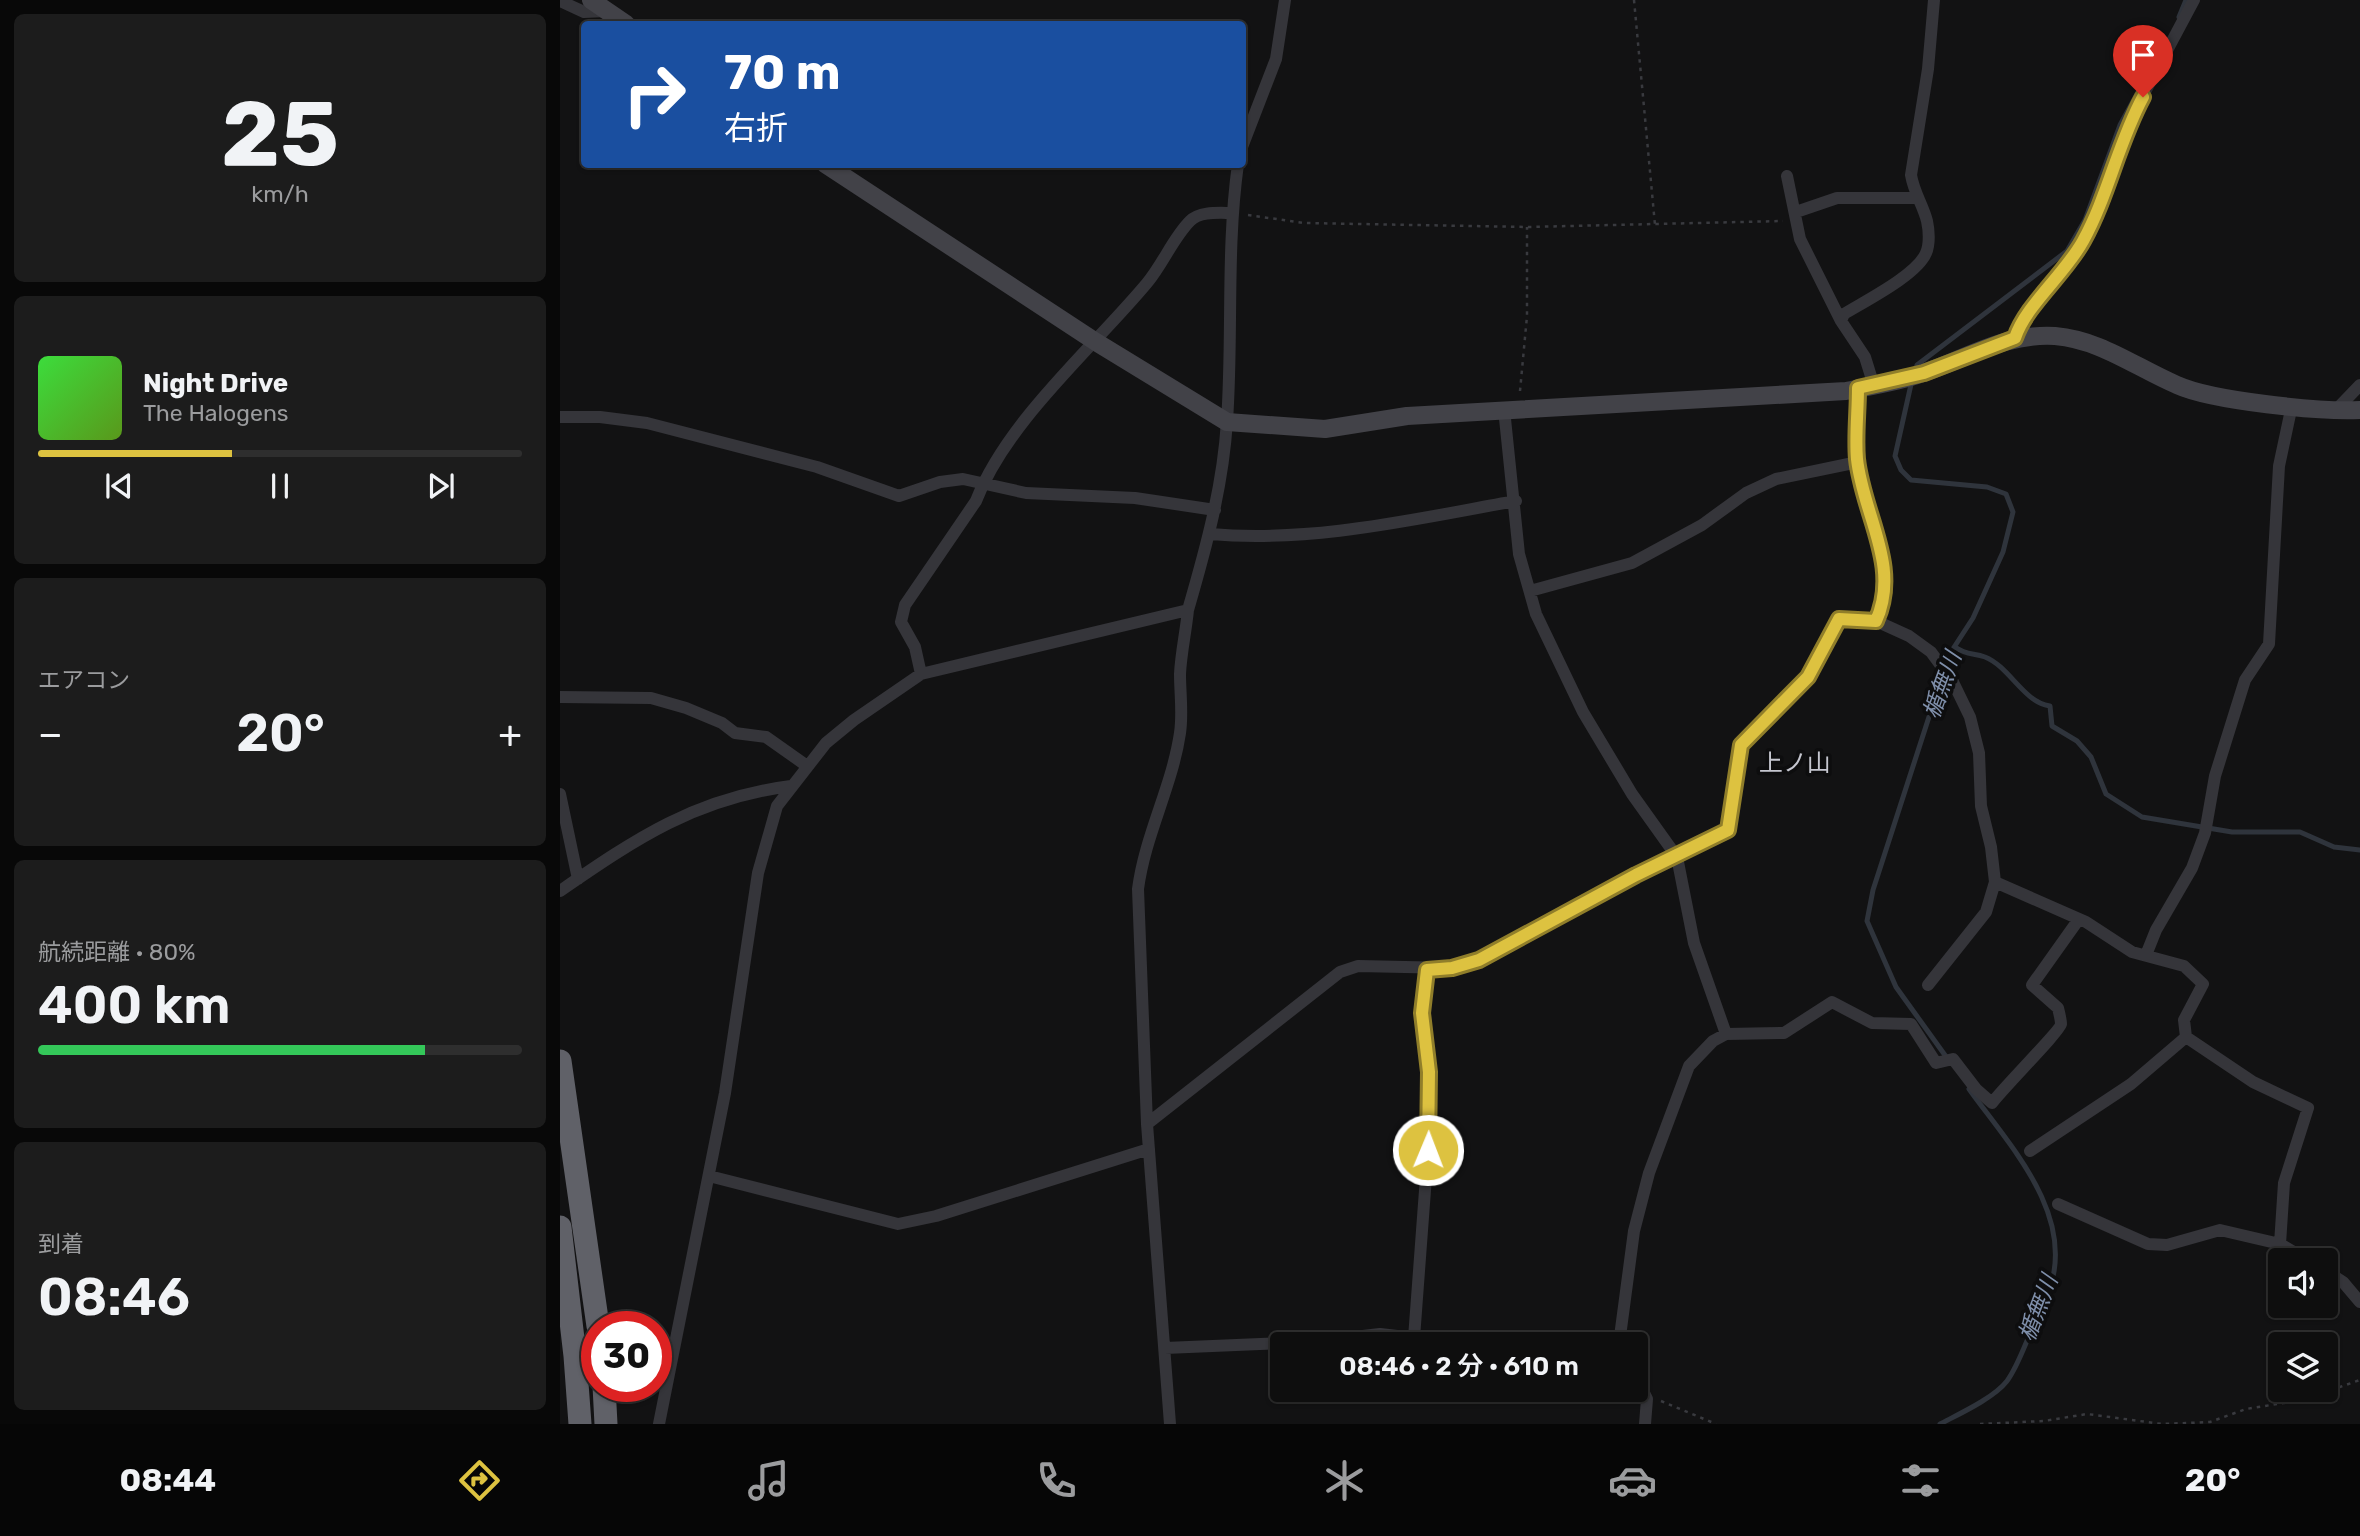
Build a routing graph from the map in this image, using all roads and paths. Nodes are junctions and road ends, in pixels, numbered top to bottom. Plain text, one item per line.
1 (591, 0) edge
2 (1285, 0) edge
3 (1634, 0) edge
4 (1934, 0) edge
5 (2194, 0) edge
6 (560, 1) edge
7 (605, 6) edge
8 (622, 21) edge
9 (1246, 137) edge
10 (831, 168) edge
11 (1237, 168) edge
12 (1787, 176) dead end
13 (1916, 198) junction
14 (1231, 213) junction
15 (1796, 216) junction
16 (1655, 225) junction
17 (1527, 227) junction
18 (1841, 321) junction
19 (2015, 338) junction
20 (1096, 342) junction
21 (2360, 385) edge
22 (1866, 387) junction
23 (2292, 405) junction
24 (1511, 408) junction
25 (2336, 410) junction
26 (2360, 410) edge
27 (560, 417) edge
28 (1227, 422) junction
29 (1858, 462) junction
30 (983, 482) junction
31 (1516, 501) junction
32 (1215, 510) junction
33 (1210, 534) junction
34 (1530, 591) junction
35 (1188, 610) junction
36 (1876, 621) junction
37 (921, 674) junction
38 (560, 697) edge
39 (807, 766) junction
40 (791, 786) junction
41 (560, 794) edge
42 (1677, 858) junction
43 (578, 879) junction
44 (1995, 882) junction
45 (560, 891) edge
46 (2079, 919) junction
47 (2146, 955) junction
48 (1427, 970) junction
49 (1928, 985) dead end
50 (1726, 1034) junction
51 (2186, 1038) junction
52 (560, 1061) edge
53 (1147, 1124) junction
54 (1149, 1149) junction
55 (2030, 1151) dead end
56 (709, 1176) junction
57 (2058, 1204) dead end
58 (560, 1227) edge
59 (2280, 1244) junction
60 (2287, 1248) edge
61 (2338, 1279) edge
62 (2360, 1302) edge
63 (596, 1311) edge
64 (1414, 1332) edge
65 (1620, 1332) edge
66 (1270, 1344) edge
67 (1165, 1348) junction
68 (2360, 1380) edge
69 (1648, 1395) edge
70 (605, 1402) edge
71 (1645, 1402) edge
72 (580, 1424) edge
73 (606, 1424) edge
74 (659, 1424) edge
75 (1170, 1424) edge
76 (1645, 1424) edge
77 (1716, 1424) edge
78 (1980, 1424) edge

1 - 7 street
2 - 9 street
3 - 16 path
4 - 13 street
5 - 19 street
6 - 7 street
7 - 8 street
10 - 20 street
11 - 14 street
12 - 15 street
13 - 15 street
13 - 18 street
14 - 17 path
14 - 20 street
14 - 28 street
15 - 16 path
15 - 18 street
16 - 17 path
17 - 24 path
18 - 22 street
19 - 22 street
19 - 23 street
20 - 28 street
20 - 30 street
21 - 25 street
22 - 24 street
22 - 29 street
23 - 25 street
23 - 47 street
24 - 28 street
24 - 31 street
25 - 26 street
27 - 30 street
28 - 32 street
29 - 34 street
29 - 36 street
30 - 32 street
30 - 37 street
31 - 33 street
31 - 34 street
32 - 33 street
33 - 35 street
34 - 42 street
35 - 37 street
35 - 53 street
36 - 42 street
36 - 44 street
37 - 39 street
38 - 39 street
39 - 40 street
40 - 43 street
40 - 56 street
41 - 43 street
42 - 48 street
42 - 50 street
43 - 45 street
44 - 46 street
44 - 49 street
46 - 47 street
46 - 50 street
47 - 51 street
48 - 53 street
48 - 64 street
50 - 65 street
51 - 55 street
51 - 59 street
52 - 63 highway
53 - 54 street
54 - 56 street
54 - 67 street
56 - 74 street
57 - 59 street
58 - 72 highway
59 - 60 street
61 - 62 street
66 - 67 street
67 - 75 street
68 - 78 path
69 - 77 path
70 - 73 highway
71 - 76 street

